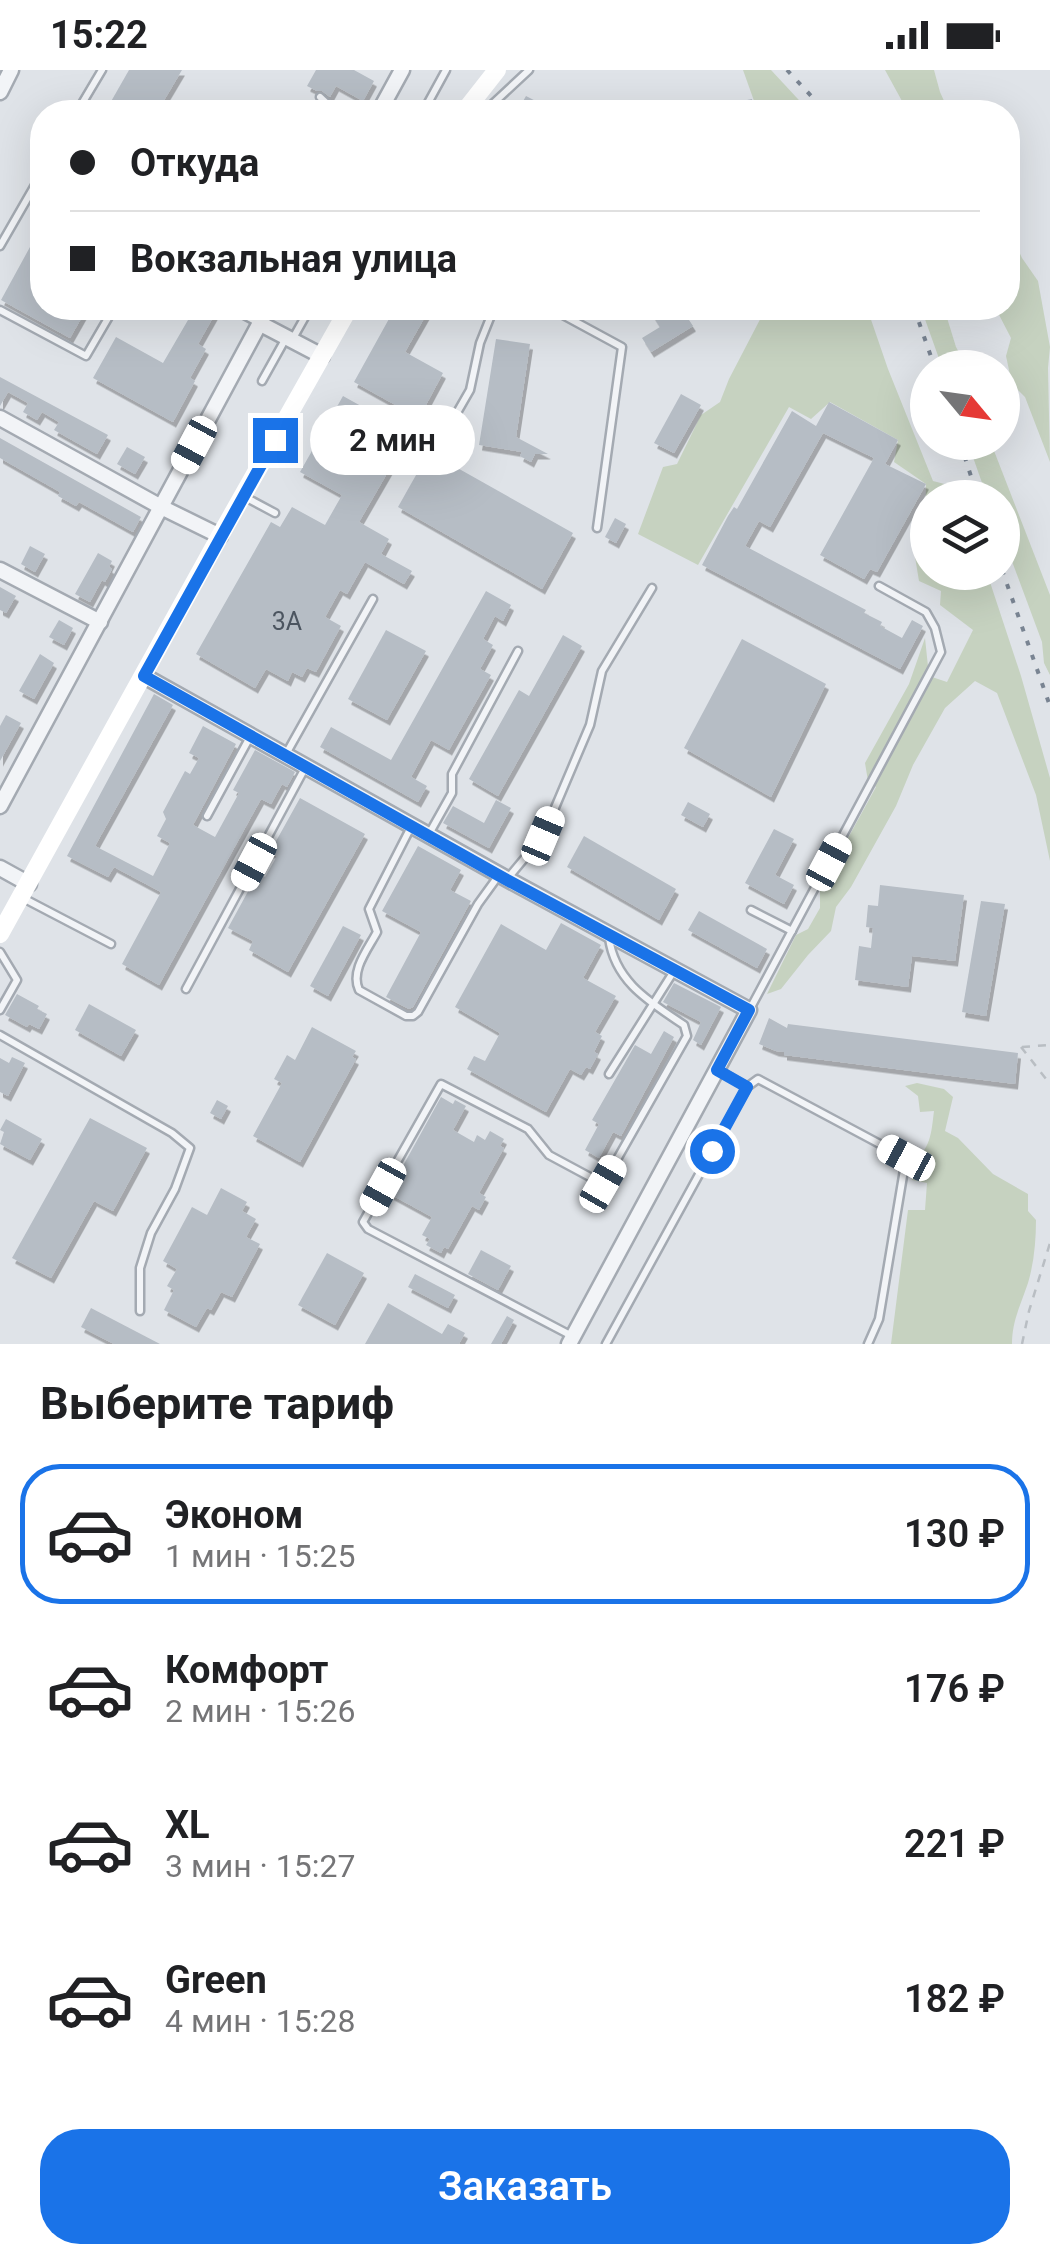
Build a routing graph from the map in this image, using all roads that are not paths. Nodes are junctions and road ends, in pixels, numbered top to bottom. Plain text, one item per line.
1 (11, 70) edge
2 (102, 70) edge
3 (402, 70) edge
4 (446, 70) edge
5 (497, 70) edge
6 (529, 70) edge
7 (0, 92) edge
8 (320, 97) dead end
9 (84, 100) edge
10 (323, 100) edge
11 (386, 100) edge
12 (430, 100) edge
13 (479, 100) edge
14 (487, 100) edge
15 (30, 193) edge
16 (0, 246) edge
17 (0, 310) edge
18 (107, 320) edge
19 (255, 320) edge
20 (302, 320) edge
21 (342, 320) edge
22 (489, 320) edge
23 (572, 320) edge
24 (259, 322) junction
25 (289, 338) junction
26 (322, 356) junction
27 (262, 381) dead end
28 (0, 418) edge
29 (439, 444) dead end
30 (243, 496) junction
31 (161, 507) junction
32 (275, 513) dead end
33 (597, 528) dead end
34 (220, 536) junction
35 (0, 570) edge
36 (879, 586) dead end
37 (652, 588) dead end
38 (373, 600) dead end
39 (100, 622) junction
40 (518, 651) dead end
41 (144, 676) junction
42 (250, 736) junction
43 (286, 755) junction
44 (306, 767) junction
45 (0, 806) edge
46 (207, 816) dead end
47 (412, 826) junction
48 (428, 835) junction
49 (0, 868) edge
50 (503, 877) junction
51 (25, 890) junction
52 (752, 910) dead end
53 (792, 932) junction
54 (0, 934) edge
55 (608, 934) junction
56 (111, 944) dead end
57 (0, 952) edge
58 (675, 970) junction
59 (186, 989) dead end
60 (654, 1005) junction
61 (0, 1010) edge
62 (749, 1010) junction
63 (0, 1036) edge
64 (717, 1070) junction
65 (609, 1074) dead end
66 (747, 1087) junction
67 (140, 1311) dead end
68 (571, 1340) edge
69 (606, 1344) edge
70 (868, 1344) edge

1 - 7 street
2 - 9 lane
3 - 11 street
4 - 12 lane
5 - 13 main road
6 - 14 lane
8 - 10 lane
15 - 16 lane
17 - 18 lane
19 - 24 lane
20 - 25 lane
21 - 26 main road
22 - 29 lane
23 - 33 lane
24 - 25 street
24 - 31 street
25 - 26 street
25 - 27 lane
26 - 30 main road
28 - 31 street
30 - 32 lane
30 - 34 main road
31 - 34 street
31 - 39 street
34 - 41 main road
35 - 39 street
36 - 53 lane
37 - 50 lane
38 - 43 lane
39 - 45 street
40 - 48 lane
41 - 42 street
41 - 51 main road
42 - 43 street
42 - 46 lane
43 - 44 street
44 - 47 street
44 - 59 lane
47 - 48 street
47 - 50 lane
48 - 50 street
49 - 51 street
50 - 55 street
51 - 54 main road
51 - 56 lane
52 - 53 lane
53 - 62 lane
55 - 58 street
55 - 60 lane
57 - 61 lane
58 - 60 lane
58 - 62 street
60 - 65 lane
60 - 68 lane
62 - 64 street
63 - 67 lane
64 - 66 lane
64 - 68 street
66 - 69 lane
66 - 70 lane

